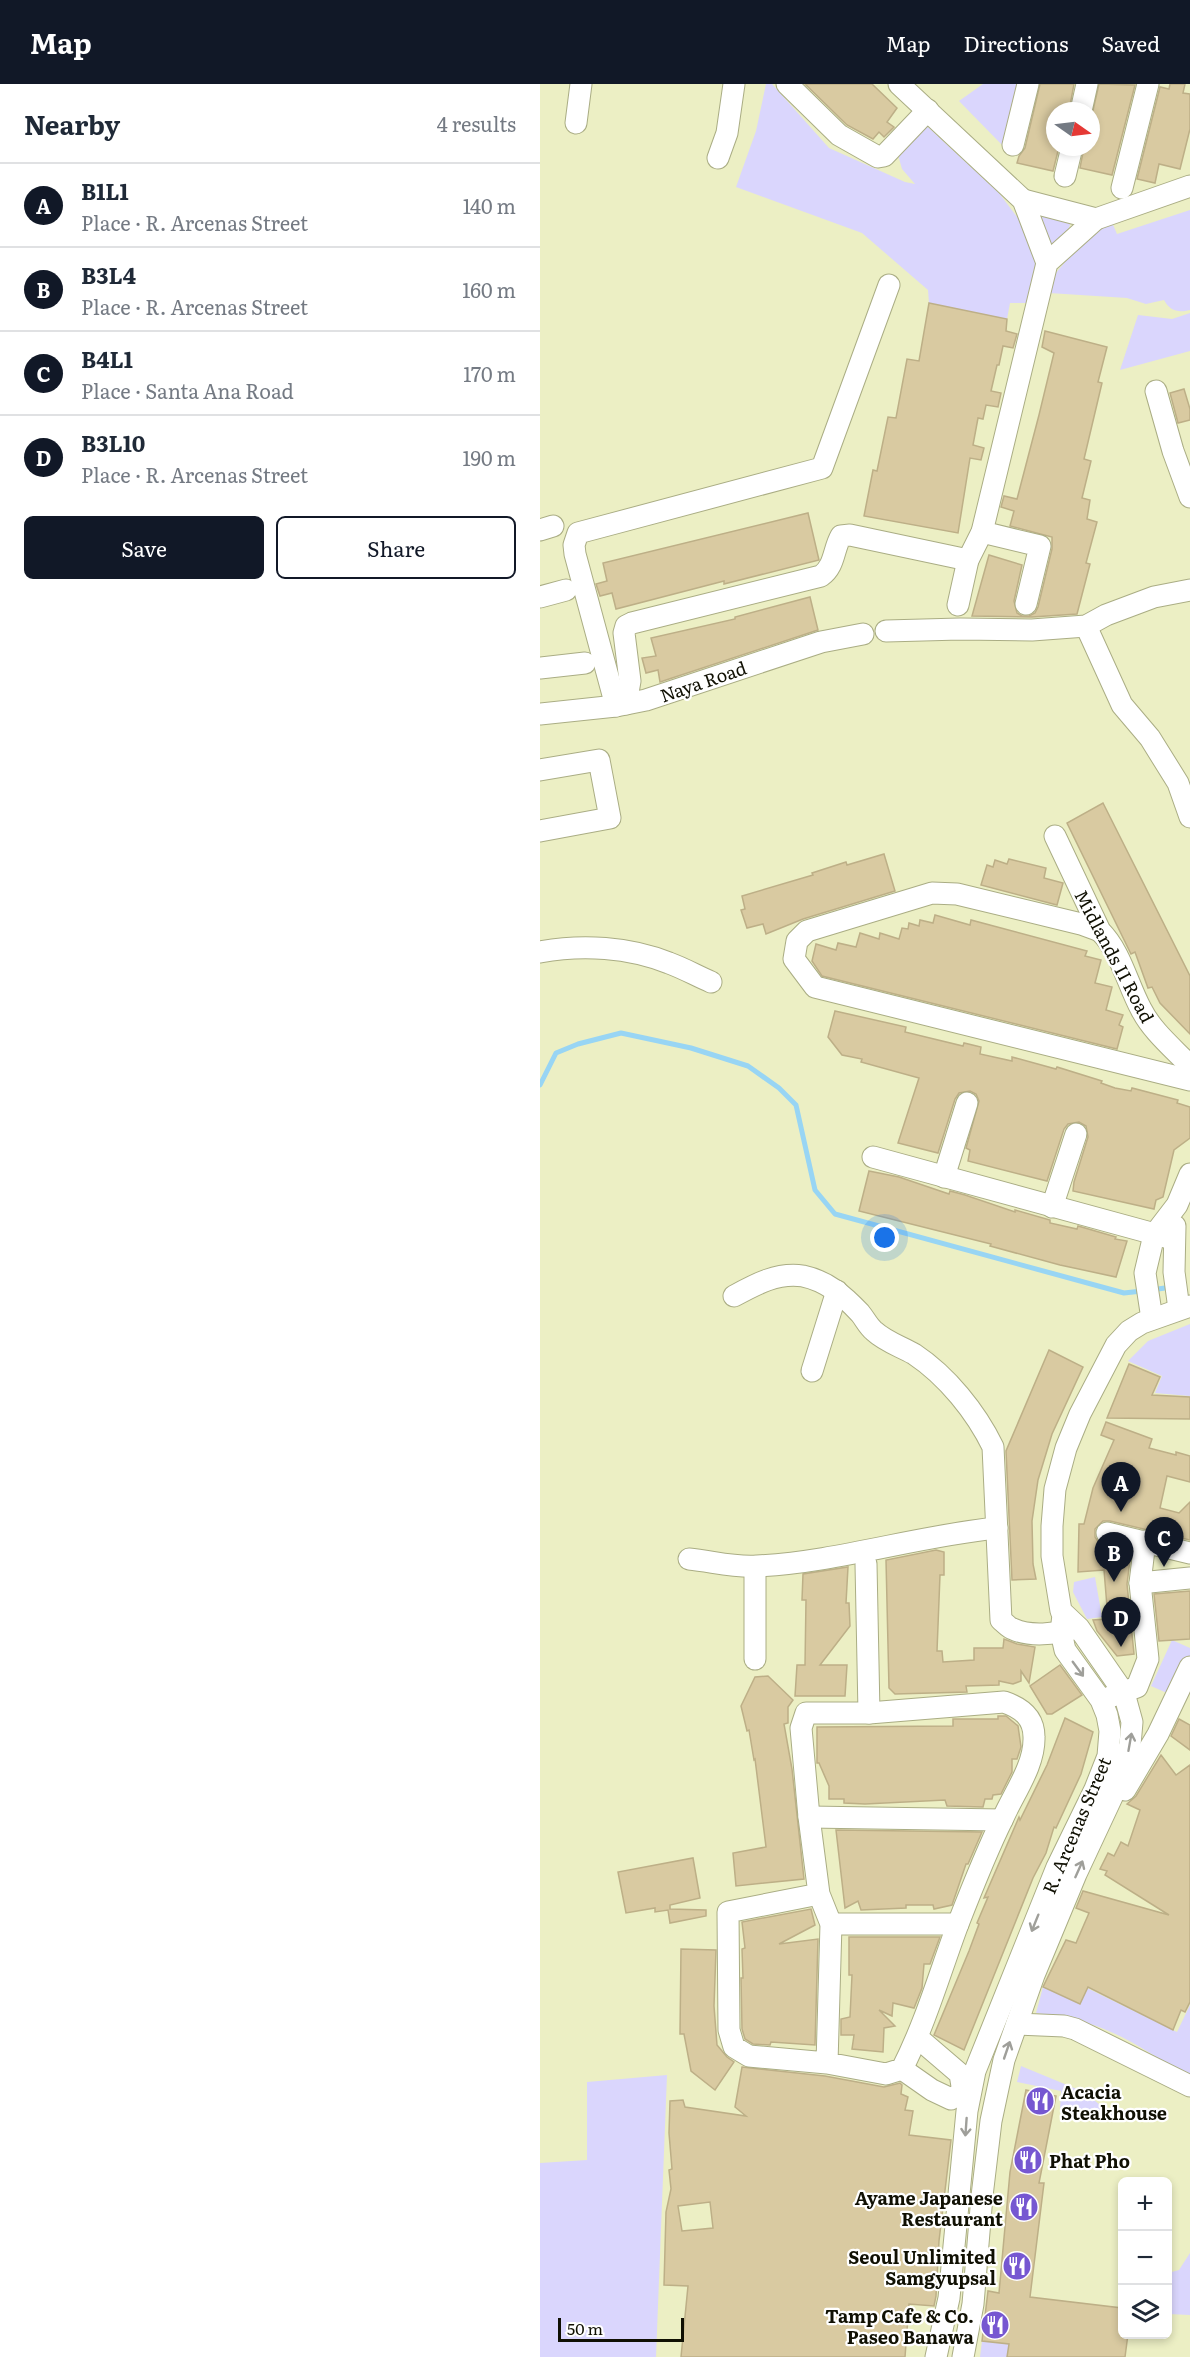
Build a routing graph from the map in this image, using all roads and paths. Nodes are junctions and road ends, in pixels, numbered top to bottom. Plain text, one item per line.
1 (580, 84) edge
2 (734, 84) edge
3 (787, 84) edge
4 (899, 84) edge
5 (1028, 84) edge
6 (1087, 84) edge
7 (1148, 84) edge
8 (1083, 102) edge
9 (928, 110) junction
10 (576, 123) dead end
11 (1013, 145) dead end
12 (1070, 156) edge
13 (718, 158) dead end
14 (1065, 176) dead end
15 (1190, 186) edge
16 (1122, 188) dead end
17 (1023, 200) junction
18 (1096, 219) junction
19 (1047, 263) junction
20 (889, 285) dead end
21 (1156, 391) dead end
22 (1190, 496) edge
23 (982, 532) junction
24 (968, 560) junction
25 (566, 590) dead end
26 (1190, 590) edge
27 (540, 597) edge
28 (1026, 604) dead end
29 (958, 605) dead end
30 (1086, 626) junction
31 (886, 631) dead end
32 (863, 634) dead end
33 (585, 663) dead end
34 (540, 668) edge
35 (621, 705) junction
36 (540, 714) edge
37 (540, 770) edge
38 (1190, 818) edge
39 (540, 831) edge
40 (1055, 836) dead end
41 (1100, 931) junction
42 (540, 952) edge
43 (711, 982) dead end
44 (1190, 1066) edge
45 (1190, 1080) edge
46 (967, 1103) dead end
47 (1076, 1134) dead end
48 (873, 1157) dead end
49 (1190, 1174) edge
50 (944, 1177) junction
51 (1052, 1207) junction
52 (1164, 1237) junction
53 (837, 1291) junction
54 (734, 1296) dead end
55 (1183, 1306) edge
56 (1151, 1314) junction
57 (812, 1371) dead end
58 (997, 1528) junction
59 (1107, 1533) dead end
60 (1145, 1541) junction
61 (1190, 1553) edge
62 (689, 1559) dead end
63 (866, 1564) dead end
64 (755, 1567) junction
65 (1190, 1578) edge
66 (1140, 1583) junction
67 (1066, 1622) junction
68 (755, 1659) dead end
69 (1190, 1667) edge
70 (1124, 1693) junction
71 (1101, 1700) junction
72 (869, 1713) junction
73 (1103, 1793) junction
74 (809, 1817) junction
75 (1002, 1820) junction
76 (819, 1894) junction
77 (831, 1923) junction
78 (958, 1924) junction
79 (1017, 2024) junction
80 (918, 2038) junction
81 (827, 2063) junction
82 (902, 2069) junction
83 (1190, 2086) edge
84 (967, 2094) junction
85 (995, 2102) junction
86 (951, 2279) junction
87 (975, 2279) junction
88 (936, 2357) edge
89 (963, 2357) edge

1 - 10 street
2 - 13 street
3 - 9 street
4 - 9 street
5 - 11 street
6 - 8 street
7 - 16 street
9 - 17 street
12 - 14 street
15 - 18 street
17 - 18 street
17 - 19 street
18 - 19 street
19 - 23 street
20 - 35 street
21 - 22 street
23 - 24 street
23 - 28 street
24 - 29 street
24 - 35 street
25 - 27 street
26 - 30 street
30 - 31 street
30 - 38 street
32 - 35 street, Naya Road
33 - 34 street
35 - 36 street, Naya Road
37 - 39 street
40 - 41 street, Midlands II Road
41 - 44 street, Midlands II Road
41 - 45 street
42 - 43 street
46 - 50 street
47 - 51 street
48 - 50 street
49 - 52 street
50 - 51 street
51 - 52 street
52 - 55 street
52 - 56 street
53 - 54 street
53 - 57 street
53 - 58 street
55 - 56 street, R. Arcenas Street
56 - 67 street, R. Arcenas Street
58 - 64 street
58 - 67 street
59 - 60 street
60 - 61 street
60 - 66 street
62 - 64 street
63 - 72 street
64 - 68 street
65 - 66 street
66 - 70 street
67 - 70 street, R. Arcenas Street
67 -> 71 street, R. Arcenas Street
69 - 73 street
70 - 71 street
73 -> 70 street, R. Arcenas Street
71 - 73 street, R. Arcenas Street
72 - 74 street
72 - 75 street
79 -> 73 street, R. Arcenas Street
73 -> 84 street, R. Arcenas Street
74 - 75 street
74 - 76 street
75 - 78 street
76 - 77 street
76 - 81 street
77 - 78 street
77 - 81 street
78 - 80 street
79 - 83 street
85 -> 79 street, R. Arcenas Street
80 - 82 street
80 - 84 street
81 - 82 street
82 - 84 street
84 - 85 street
84 -> 86 street, R. Arcenas Street
85 - 87 street, R. Arcenas Street
86 - 87 street
86 - 88 street, R. Arcenas Street
87 - 89 street, R. Arcenas Street

